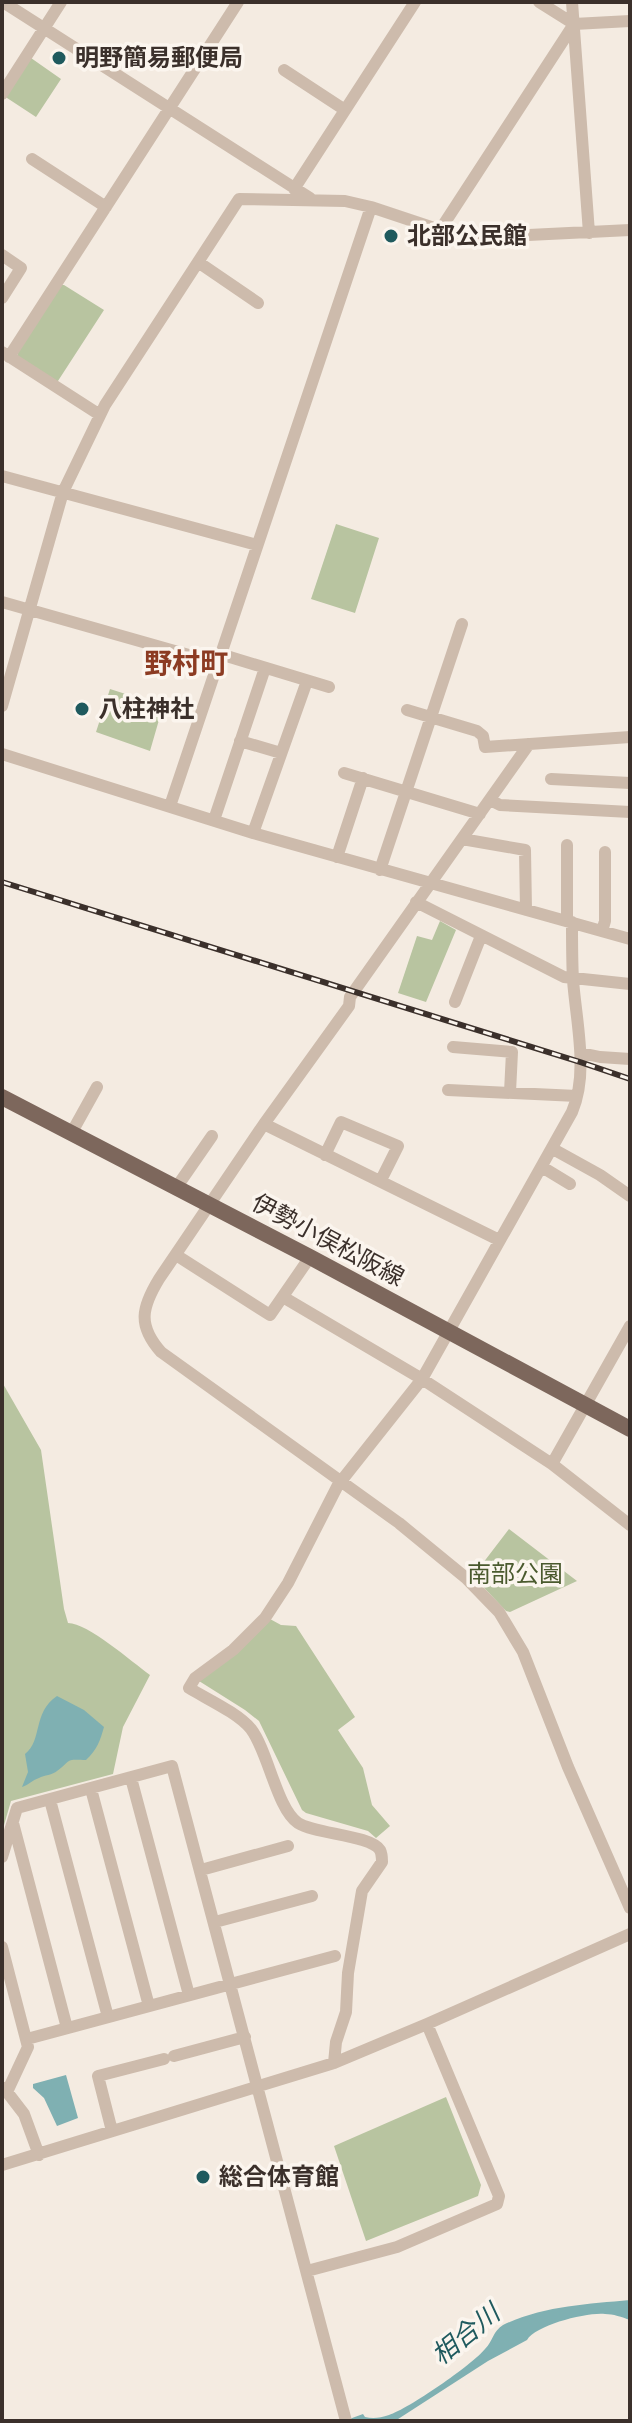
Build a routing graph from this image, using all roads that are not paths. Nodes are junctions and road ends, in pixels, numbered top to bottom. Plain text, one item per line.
1 (3, 2) edge
2 (61, 2) edge
3 (415, 2) edge
4 (539, 2) edge
5 (572, 2) edge
6 (233, 4) edge
7 (630, 21) edge
8 (574, 24) junction
9 (44, 28) junction
10 (284, 70) dead end
11 (2, 94) edge
12 (169, 109) junction
13 (345, 110) junction
14 (32, 159) dead end
15 (294, 189) junction
16 (313, 200) junction
17 (106, 207) junction
18 (371, 207) junction
19 (440, 230) junction
20 (630, 230) edge
21 (589, 233) junction
22 (2, 255) edge
23 (198, 262) junction
24 (2, 298) edge
25 (258, 303) dead end
26 (6, 354) edge
27 (100, 415) junction
28 (2, 476) edge
29 (63, 492) junction
30 (257, 545) junction
31 (2, 602) edge
32 (30, 610) junction
33 (462, 624) dead end
34 (219, 659) junction
35 (265, 668) junction
36 (307, 681) junction
37 (329, 687) dead end
38 (2, 706) edge
39 (407, 710) dead end
40 (432, 717) junction
41 (630, 737) edge
42 (240, 741) junction
43 (529, 744) junction
44 (281, 753) junction
45 (2, 754) edge
46 (344, 773) dead end
47 (363, 778) junction
48 (551, 779) dead end
49 (630, 783) edge
50 (406, 791) junction
51 (490, 800) junction
52 (170, 806) junction
53 (630, 812) edge
54 (480, 814) junction
55 (214, 820) junction
56 (253, 833) junction
57 (462, 839) junction
58 (567, 845) dead end
59 (605, 852) dead end
60 (337, 857) junction
61 (380, 870) junction
62 (431, 883) junction
63 (416, 902) junction
64 (526, 910) junction
65 (570, 922) junction
66 (602, 931) junction
67 (481, 936) junction
68 (630, 939) edge
69 (573, 980) junction
70 (630, 984) edge
71 (455, 1002) dead end
72 (453, 1047) dead end
73 (581, 1053) junction
74 (630, 1059) edge
75 (97, 1087) dead end
76 (448, 1090) dead end
77 (510, 1092) junction
78 (577, 1096) junction
79 (2, 1097) edge
80 (264, 1124) junction
81 (72, 1132) junction
82 (212, 1136) dead end
83 (553, 1149) junction
84 (325, 1155) junction
85 (542, 1167) junction
86 (381, 1180) junction
87 (570, 1184) dead end
88 (176, 1188) junction
89 (630, 1196) edge
90 (209, 1205) junction
91 (499, 1240) junction
92 (176, 1255) junction
93 (310, 1257) junction
94 (283, 1297) junction
95 (630, 1326) edge
96 (448, 1331) junction
97 (422, 1379) junction
98 (587, 1406) junction
99 (630, 1429) edge
100 (552, 1464) junction
101 (342, 1480) junction
102 (630, 1525) edge
103 (131, 1778) junction
104 (91, 1789) junction
105 (50, 1800) junction
106 (12, 1820) junction
107 (288, 1846) dead end
108 (2, 1857) edge
109 (201, 1870) junction
110 (312, 1896) dead end
111 (630, 1908) edge
112 (215, 1922) junction
113 (630, 1934) edge
114 (2, 1947) edge
115 (335, 1956) dead end
116 (231, 1984) junction
117 (189, 1995) junction
118 (149, 2006) junction
119 (108, 2017) junction
120 (427, 2024) junction
121 (67, 2028) junction
122 (245, 2037) junction
123 (27, 2039) junction
124 (334, 2063) junction
125 (257, 2085) junction
126 (5, 2089) edge
127 (112, 2131) junction
128 (39, 2155) junction
129 (2, 2165) edge
130 (307, 2271) junction
131 (345, 2417) edge

1 - 9 street
2 - 9 street
3 - 13 street
4 - 8 street
5 - 8 street
6 - 12 street
7 - 8 street
8 - 19 street
8 - 21 street
9 - 11 street
9 - 12 street
10 - 13 street
12 - 15 street
12 - 17 street
13 - 15 street
14 - 17 street
15 - 16 street
16 - 18 street
16 - 23 street
17 - 26 street
18 - 19 street
18 - 30 street
19 - 21 street
20 - 21 street
22 - 24 street
23 - 25 street
23 - 27 street
26 - 27 street
27 - 29 street
28 - 29 street
29 - 30 street
29 - 32 street
30 - 34 street
31 - 32 street
32 - 34 street
32 - 38 street
33 - 40 street
34 - 35 street
34 - 52 street
35 - 36 street
35 - 42 street
36 - 37 street
36 - 44 street
39 - 40 street
40 - 43 street
40 - 50 street
41 - 43 street
42 - 44 street
42 - 55 street
43 - 51 street
44 - 56 street
45 - 52 street
46 - 47 street
47 - 50 street
47 - 60 street
48 - 49 street
50 - 54 street
50 - 61 street
51 - 53 street
51 - 54 street
52 - 55 street
54 - 57 street
55 - 56 street
56 - 60 street
57 - 62 street
57 - 64 street
58 - 65 street
59 - 66 street
60 - 61 street
61 - 62 street
62 - 63 street
62 - 64 street
63 - 67 street
63 - 80 street
64 - 65 street
65 - 66 street
65 - 69 street
66 - 68 street
67 - 69 street
67 - 71 street
69 - 70 street
69 - 73 street
72 - 77 street
73 - 74 street
73 - 78 street
75 - 81 street
76 - 77 street
77 - 78 street
78 - 83 street
79 - 81 main road, 伊勢小俣松阪線
80 - 84 street
80 - 90 street
81 - 88 main road, 伊勢小俣松阪線
82 - 88 street
83 - 85 street
83 - 89 street
84 - 86 street
84 - 86 street
85 - 87 street
85 - 91 street
86 - 91 street
88 - 90 main road, 伊勢小俣松阪線
90 - 92 street
90 - 93 main road, 伊勢小俣松阪線
91 - 96 street
92 - 94 street
92 - 101 street
93 - 94 street
93 - 96 main road, 伊勢小俣松阪線
94 - 97 street
95 - 98 street
96 - 97 street
96 - 98 main road, 伊勢小俣松阪線
97 - 100 street
97 - 101 street
98 - 99 main road, 伊勢小俣松阪線
98 - 100 street
100 - 102 street
101 - 111 street
101 - 124 street
103 - 104 street
103 - 109 street
103 - 117 street
104 - 105 street
104 - 118 street
105 - 106 street
105 - 119 street
106 - 108 street
106 - 121 street
107 - 109 street
109 - 112 street
110 - 112 street
112 - 116 street
113 - 120 street
114 - 123 street
115 - 116 street
116 - 117 street
116 - 122 street
117 - 118 street
118 - 119 street
119 - 121 street
120 - 124 street
120 - 130 street
121 - 123 street
122 - 125 street
122 - 127 street
123 - 126 street
124 - 125 street
125 - 127 street
125 - 130 street
126 - 128 street
127 - 128 street
128 - 129 street
130 - 131 street

